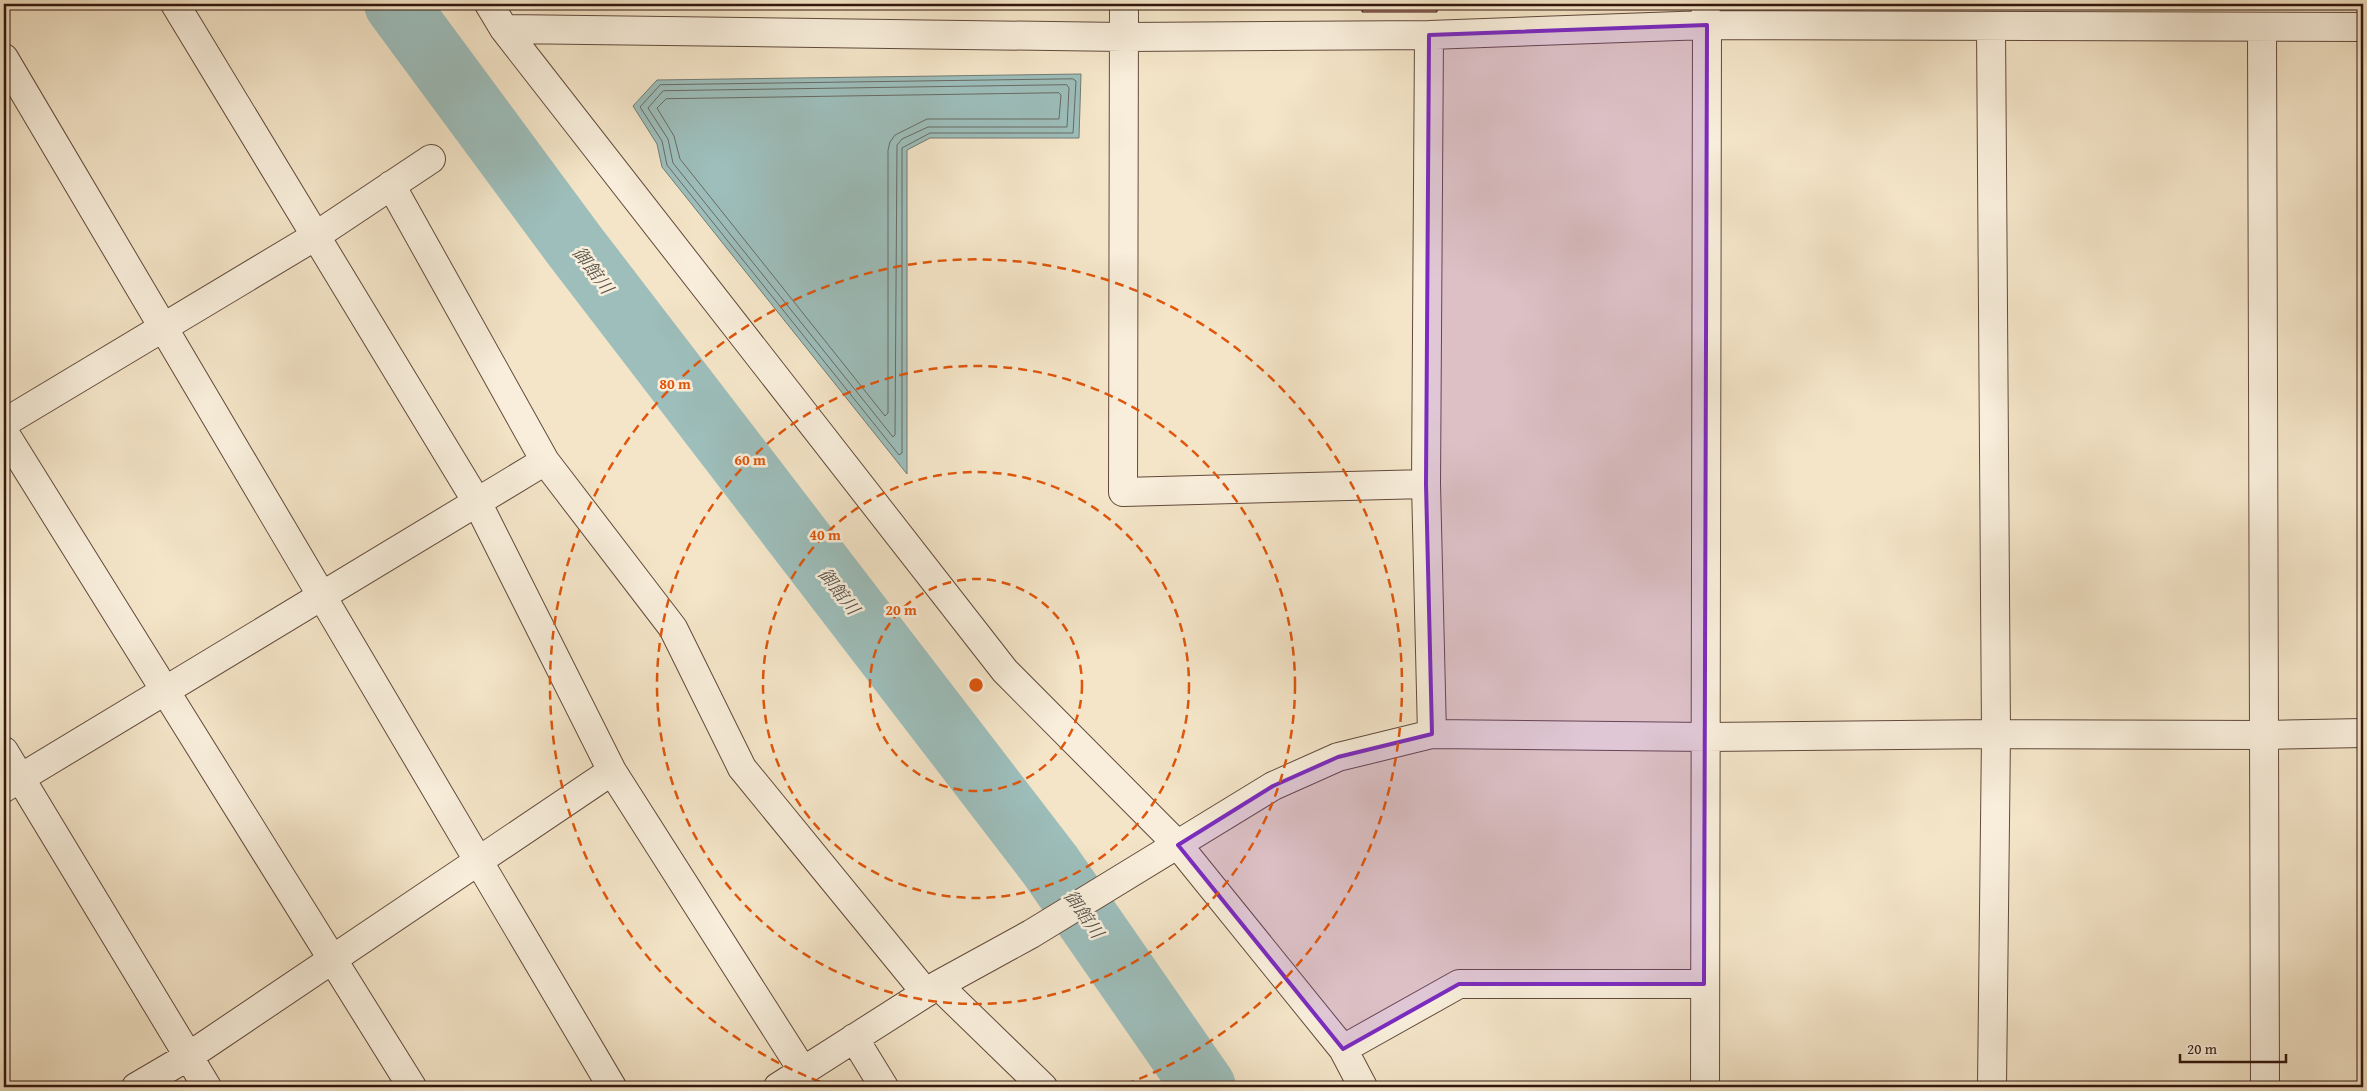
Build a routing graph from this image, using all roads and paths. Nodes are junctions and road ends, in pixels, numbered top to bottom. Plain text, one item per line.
1 (175, 4) edge
2 (489, 4) edge
3 (1124, 4) edge
4 (1706, 15) edge
5 (1991, 26) junction
6 (2363, 27) edge
7 (2262, 28) junction
8 (504, 29) junction
9 (1429, 34) junction
10 (1124, 38) junction
11 (4, 58) edge
12 (431, 159) dead end
13 (391, 186) junction
14 (314, 237) junction
15 (163, 328) junction
16 (4, 423) edge
17 (4, 432) edge
18 (545, 461) junction
19 (1426, 484) junction
20 (477, 502) junction
21 (322, 596) junction
22 (165, 691) junction
23 (2363, 733) edge
24 (1432, 734) junction
25 (1996, 734) junction
26 (2264, 736) junction
27 (1707, 737) junction
28 (4, 752) edge
29 (612, 771) junction
30 (12, 783) edge
31 (1178, 845) junction
32 (479, 860) junction
33 (333, 959) junction
34 (1704, 984) junction
35 (932, 989) junction
36 (854, 1038) junction
37 (1343, 1049) junction
38 (189, 1056) junction
39 (803, 1071) junction
40 (136, 1087) edge
41 (208, 1087) edge
42 (412, 1087) edge
43 (612, 1087) edge
44 (778, 1087) edge
45 (884, 1087) edge
46 (1043, 1087) edge
47 (1363, 1087) edge
48 (1705, 1087) edge
49 (1992, 1087) edge
50 (2265, 1087) edge

1 - 14 street
2 - 8 street
3 - 10 street
4 - 5 street
4 - 9 street
4 - 27 street
5 - 7 street
5 - 25 street
6 - 7 street
7 - 26 street
8 - 10 street
8 - 31 street
9 - 10 street
9 - 19 street
10 - 19 street
11 - 15 street
12 - 13 street
13 - 14 street
13 - 18 street
14 - 15 street
14 - 20 street
15 - 16 street
15 - 21 street
17 - 22 street
18 - 20 street
18 - 35 street
19 - 24 street
20 - 21 street
20 - 29 street
21 - 22 street
21 - 32 street
22 - 30 street
22 - 33 street
23 - 26 street
24 - 27 street
24 - 31 street
25 - 26 street
25 - 27 street
25 - 49 street
26 - 50 street
27 - 34 street
28 - 30 street
29 - 32 street
29 - 39 street
30 - 38 street
31 - 35 street
31 - 37 street
32 - 33 street
32 - 43 street
33 - 38 street
33 - 42 street
34 - 37 street
34 - 48 street
35 - 36 street
35 - 46 street
36 - 39 street
36 - 45 street
37 - 47 street
38 - 40 street
38 - 41 street
39 - 44 street

